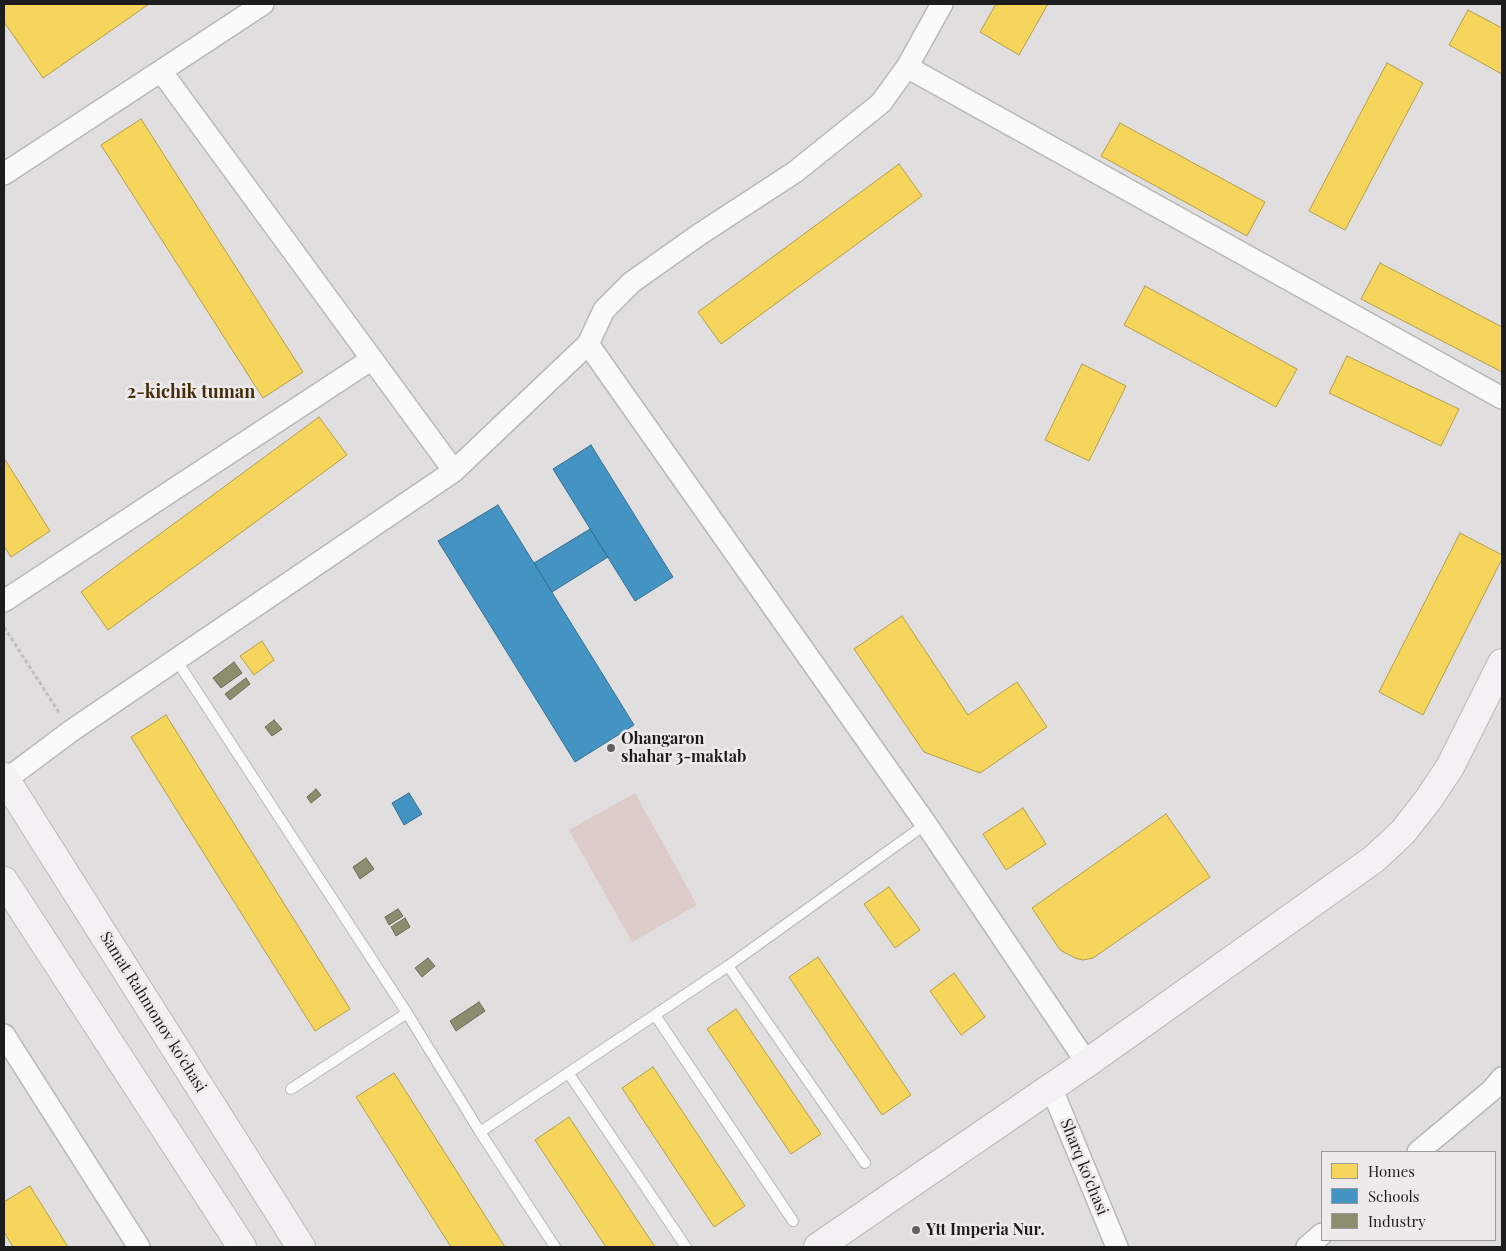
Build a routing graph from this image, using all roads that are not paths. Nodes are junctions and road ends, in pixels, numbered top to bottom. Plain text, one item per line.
1 (263, 4) edge
2 (942, 4) edge
3 (907, 67) junction
4 (161, 71) junction
5 (4, 174) edge
6 (588, 344) junction
7 (372, 359) junction
8 (1502, 398) edge
9 (454, 471) junction
10 (4, 601) edge
11 (177, 661) junction
12 (1502, 663) edge
13 (4, 779) edge
14 (926, 824) junction
15 (4, 881) edge
16 (728, 966) junction
17 (406, 1013) junction
18 (655, 1015) junction
19 (4, 1035) edge
20 (1088, 1063) junction
21 (569, 1074) junction
22 (1502, 1078) edge
23 (1051, 1087) junction
24 (291, 1089) dead end
25 (480, 1132) junction
26 (1419, 1151) edge
27 (865, 1163) dead end
28 (793, 1221) dead end
29 (1321, 1235) edge
30 (139, 1247) edge
31 (242, 1247) edge
32 (301, 1247) edge
33 (555, 1247) edge
34 (686, 1247) edge
35 (818, 1247) edge
36 (1117, 1247) edge
37 (1307, 1247) edge

1 - 4 street
2 - 3 street
3 - 6 street
3 - 8 street
4 - 5 street
4 - 7 street
6 - 9 street
6 - 14 street
7 - 9 street
7 - 10 street
9 - 11 street
11 - 13 street
11 - 17 lane
12 - 20 main road
13 - 32 main road, Samat Rahmonov ko'chasi
14 - 16 lane
14 - 20 street
15 - 31 main road
16 - 18 lane
16 - 27 lane
17 - 24 lane
17 - 25 lane
18 - 21 lane
18 - 28 lane
19 - 30 street
20 - 23 main road
21 - 25 lane
21 - 34 lane
22 - 26 street
23 - 35 main road
23 - 36 street, Sharq ko'chasi
25 - 33 lane
29 - 37 street

